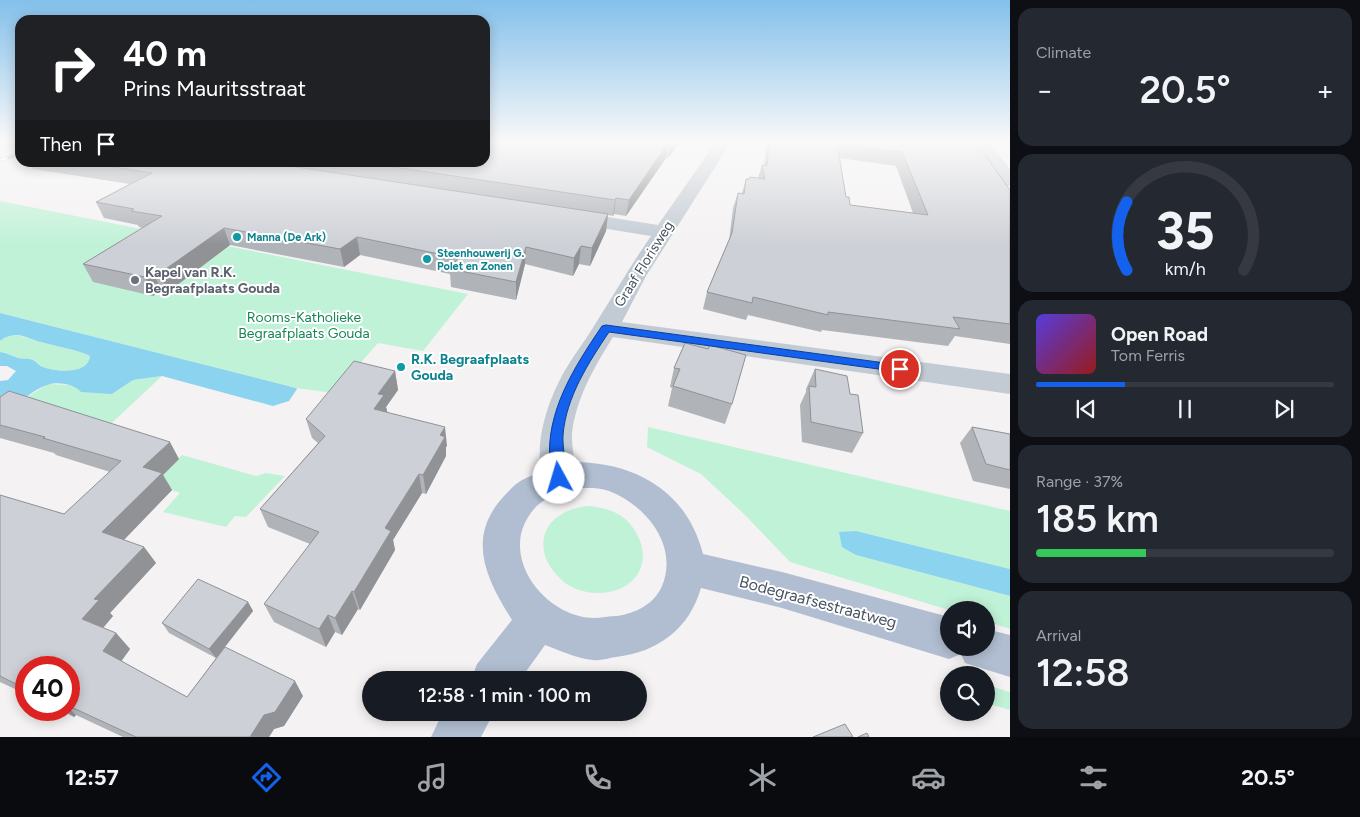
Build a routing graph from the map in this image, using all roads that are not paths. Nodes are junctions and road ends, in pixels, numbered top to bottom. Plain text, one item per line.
1 (700, 176) edge
2 (553, 214) edge
3 (664, 232) junction
4 (606, 328) junction
5 (1010, 384) edge
6 (559, 478) junction
7 (686, 567) junction
8 (539, 619) junction
9 (940, 635) edge
10 (995, 652) edge
11 (1010, 656) edge
12 (500, 671) edge
13 (465, 721) edge
14 (454, 737) edge

1 - 3 street, Graaf Florisweg
2 - 3 street
3 - 4 street, Graaf Florisweg
4 - 5 street
4 - 6 street, Graaf Florisweg
6 - 7 main road
6 - 8 main road
7 - 8 main road
7 - 9 main road, Bodegraafsestraatweg
8 - 12 main road
10 - 11 main road
13 - 14 main road

